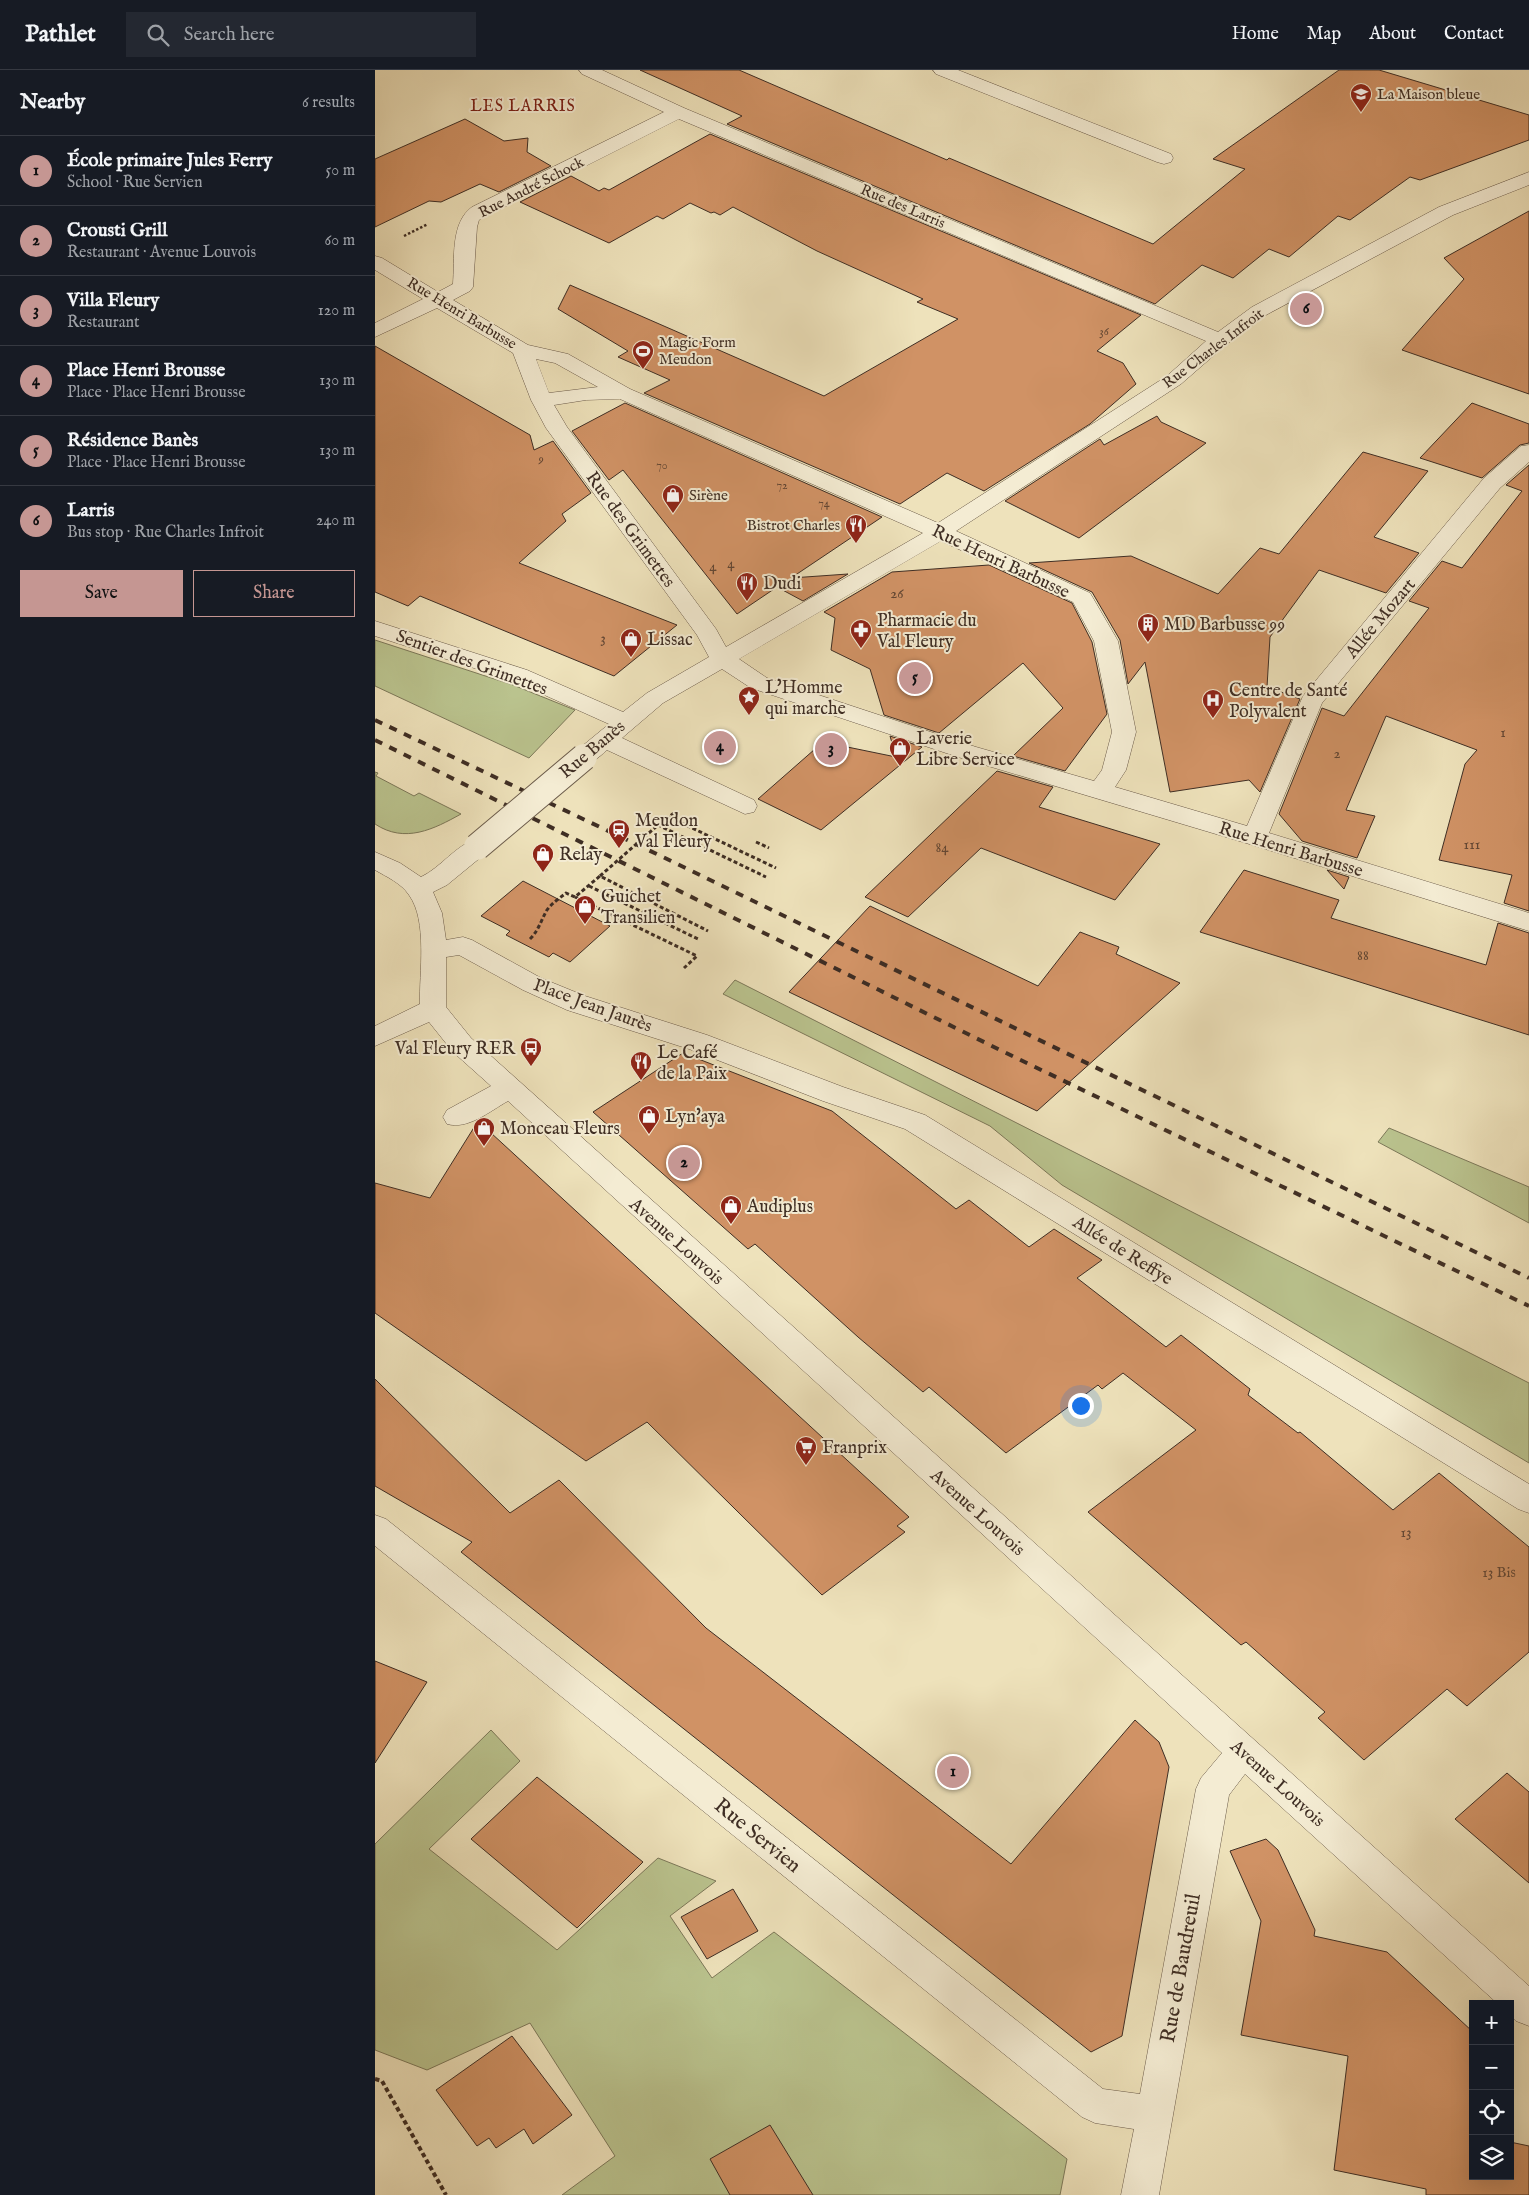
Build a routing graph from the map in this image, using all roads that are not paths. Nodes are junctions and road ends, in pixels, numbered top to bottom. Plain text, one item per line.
1 (588, 70) edge
2 (942, 70) edge
3 (678, 112) junction
4 (1164, 158) dead end
5 (1529, 178) edge
6 (375, 262) edge
7 (439, 300) junction
8 (375, 331) edge
9 (1220, 340) junction
10 (522, 350) junction
11 (623, 393) junction
12 (541, 400) junction
13 (1529, 451) edge
14 (939, 532) junction
15 (375, 628) edge
16 (721, 658) junction
17 (624, 722) junction
18 (605, 739) junction
19 (1099, 790) junction
20 (745, 806) dead end
21 (1255, 837) junction
22 (375, 860) edge
23 (419, 888) junction
24 (1529, 922) edge
25 (435, 950) junction
26 (433, 1009) junction
27 (375, 1037) edge
28 (698, 1042) joint
29 (509, 1088) junction
30 (457, 1117) dead end
31 (1529, 1500) edge
32 (375, 1528) edge
33 (1243, 1752) junction
34 (1529, 2009) edge
35 (1154, 2114) junction
36 (1140, 2195) edge

1 - 3 street, Rue des Larris
2 - 4 street
3 - 7 street, Rue André Schock
3 - 9 street, Rue des Larris
5 - 9 street, Rue Charles Infroit
6 - 7 street, Rue Henri Barbusse
7 - 8 street
7 - 10 street, Rue Henri Barbusse
9 - 14 street, Rue Charles Infroit
10 - 11 street, Rue Henri Barbusse
10 - 12 street, Rue Henri Barbusse
11 - 12 street, Rue Henri Barbusse
11 - 14 street, Rue Henri Barbusse
12 - 16 street, Rue des Grimettes
13 - 21 street, Allée Mozart
14 - 16 street, Rue Banès
14 - 19 street, Rue Henri Barbusse
15 - 17 street, Sentier des Grimettes
16 - 17 street, Rue Banès
16 - 19 street
17 - 18 street, Rue Banès
18 - 20 street
18 - 23 street, Rue Banès, bridge
19 - 21 street, Rue Henri Barbusse
21 - 24 street, Rue Henri Barbusse
22 - 23 street
23 - 25 street
25 - 26 street
25 - 28 street, Place Jean Jaurès
26 - 27 street
26 - 29 street, Avenue Louvois
28 - 31 street, Allée de Reffye
29 - 30 street
29 - 33 street, Avenue Louvois
32 - 35 street, Rue Servien
33 - 34 street, Avenue Louvois
33 - 35 street, Rue de Baudreuil
35 - 36 street, Rue de Baudreuil

